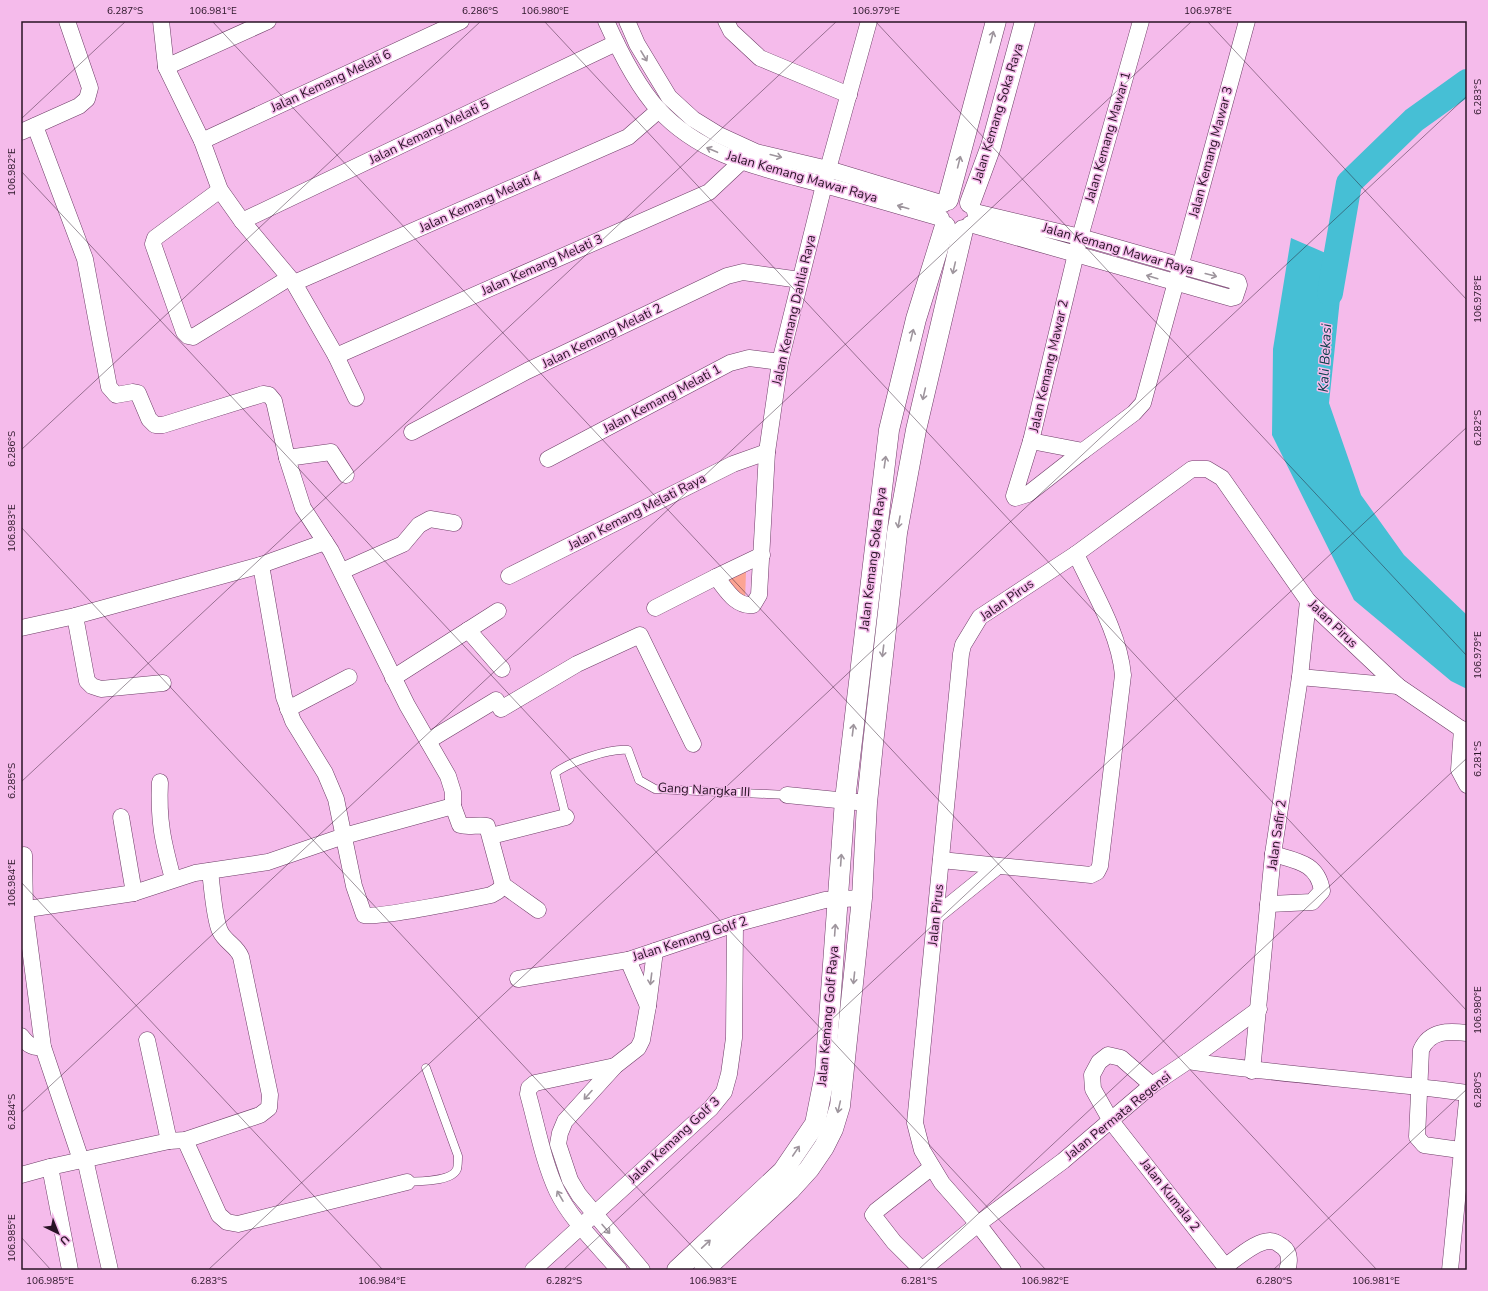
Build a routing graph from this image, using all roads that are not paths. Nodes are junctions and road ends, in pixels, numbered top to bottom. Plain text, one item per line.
1 (67, 21) edge
2 (161, 21) edge
3 (268, 21) edge
4 (461, 21) edge
5 (606, 21) edge
6 (627, 21) edge
7 (726, 21) edge
8 (869, 21) edge
9 (996, 21) edge
10 (1025, 21) edge
11 (1140, 21) edge
12 (1247, 21) edge
13 (616, 43) junction
14 (166, 67) junction
15 (849, 95) junction
16 (659, 110) junction
17 (28, 129) edge
18 (202, 141) junction
19 (741, 162) junction
20 (826, 177) junction
21 (220, 190) junction
22 (957, 215) junction
23 (242, 222) junction
24 (1080, 237) junction
25 (1076, 254) junction
26 (1180, 267) junction
27 (291, 280) junction
28 (800, 280) junction
29 (1176, 284) junction
30 (336, 356) junction
31 (780, 362) junction
32 (356, 398) dead end
33 (412, 432) dead end
34 (1031, 441) junction
35 (1083, 451) junction
36 (768, 452) junction
37 (287, 458) junction
38 (548, 459) dead end
39 (346, 475) dead end
40 (454, 523) dead end
41 (325, 542) junction
42 (1076, 554) junction
43 (762, 555) junction
44 (261, 565) junction
45 (342, 571) junction
46 (509, 576) dead end
47 (716, 577) junction
48 (1308, 601) junction
49 (655, 608) dead end
50 (498, 611) dead end
51 (75, 616) junction
52 (21, 628) edge
53 (468, 630) junction
54 (502, 669) dead end
55 (349, 677) dead end
56 (1300, 677) junction
57 (393, 678) junction
58 (163, 682) dead end
59 (1398, 686) junction
60 (288, 709) junction
61 (1464, 731) edge
62 (428, 741) junction
63 (693, 744) dead end
64 (160, 782) dead end
65 (1467, 785) edge
66 (787, 795) joint
67 (845, 800) junction
68 (867, 803) junction
69 (453, 806) junction
70 (121, 816) dead end
71 (566, 817) joint
72 (344, 836) junction
73 (491, 836) junction
74 (1274, 854) junction
75 (24, 855) dead end
76 (941, 860) junction
77 (998, 866) junction
78 (210, 871) junction
79 (173, 879) junction
80 (503, 885) junction
81 (134, 893) junction
82 (838, 898) junction
83 (862, 898) junction
84 (1268, 904) junction
85 (23, 910) edge
86 (538, 910) dead end
87 (936, 916) junction
88 (735, 924) junction
89 (655, 951) junction
90 (628, 960) junction
91 (518, 979) dead end
92 (648, 1006) junction
93 (1259, 1009) junction
94 (1467, 1033) edge
95 (21, 1036) edge
96 (147, 1040) dead end
97 (43, 1047) junction
98 (1188, 1061) junction
99 (614, 1066) junction
100 (426, 1068) dead end
101 (1252, 1071) junction
102 (1152, 1085) junction
103 (1420, 1087) junction
104 (1467, 1093) edge
105 (1467, 1101) edge
106 (1111, 1121) junction
107 (560, 1133) junction
108 (540, 1136) junction
109 (185, 1140) junction
110 (169, 1141) junction
111 (1465, 1151) edge
112 (83, 1160) junction
113 (932, 1166) junction
114 (50, 1167) junction
115 (21, 1175) edge
116 (407, 1182) joint
117 (594, 1214) junction
118 (750, 1215) junction
119 (978, 1224) junction
120 (581, 1226) junction
121 (685, 1268) edge
122 (1227, 1268) edge
123 (70, 1270) edge
124 (110, 1270) edge
125 (533, 1270) edge
126 (619, 1270) edge
127 (642, 1270) edge
128 (704, 1270) edge
129 (922, 1270) edge
130 (1013, 1270) edge
131 (1287, 1270) edge
132 (1450, 1270) edge

1 - 17 street
2 - 14 street
3 - 14 street
4 - 18 street, Jalan Kemang Melati 6
5 - 13 street, Jalan Kemang Mawar Raya
6 -> 20 street, Jalan Kemang Mawar Raya
7 - 15 street
8 - 15 street, Jalan Kemang Dahlia Raya
22 -> 9 street, Jalan Kemang Soka Raya
10 - 22 street, Jalan Kemang Soka Raya
11 - 24 street, Jalan Kemang Mawar 1
12 - 26 street, Jalan Kemang Mawar 3
13 - 16 street, Jalan Kemang Mawar Raya
13 - 23 street, Jalan Kemang Melati 5
14 - 18 street
15 - 20 street, Jalan Kemang Dahlia Raya
19 -> 16 street, Jalan Kemang Mawar Raya
16 - 27 street, Jalan Kemang Melati 4
17 - 37 street
18 - 21 street
19 - 20 street, Jalan Kemang Mawar Raya
19 - 30 street, Jalan Kemang Melati 3
20 - 22 street, Jalan Kemang Mawar Raya
20 - 28 street, Jalan Kemang Dahlia Raya
21 - 23 street
21 - 27 street, Jalan Kemang Melati 4
22 - 24 street, Jalan Kemang Mawar Raya
22 - 25 street, Jalan Kemang Mawar Raya
67 -> 22 street, Jalan Kemang Soka Raya
22 -> 68 street, Jalan Kemang Soka Raya
23 - 27 street
24 - 25 street, Jalan Kemang Mawar 1
24 - 26 street, Jalan Kemang Mawar Raya
29 -> 25 street, Jalan Kemang Mawar Raya
25 - 34 street, Jalan Kemang Mawar 2
26 - 29 street, Jalan Kemang Mawar 3
26 -> 29 street, Jalan Kemang Mawar Raya
27 - 30 street
28 - 31 street, Jalan Kemang Dahlia Raya
28 - 33 street, Jalan Kemang Melati 2
29 - 35 street
30 - 32 street
31 - 36 street, Jalan Kemang Dahlia Raya
31 - 38 street, Jalan Kemang Melati 1
34 - 35 street, Jalan Kemang Mawar 2
34 - 35 street
36 - 43 street, Jalan Kemang Dahlia Raya
36 - 46 street, Jalan Kemang Melati Raya
37 - 39 street
37 - 41 street
40 - 45 street
41 - 44 street
41 - 45 street
42 - 48 street, Jalan Pirus
42 - 76 street, Jalan Pirus
42 - 77 street
43 - 47 street
43 - 47 street, Jalan Kemang Dahlia Raya
44 - 51 street
44 - 60 street
45 - 57 street
47 - 49 street
48 - 56 street, Jalan Safir 2
48 - 59 street, Jalan Pirus
50 - 53 street
51 - 52 street
51 - 58 street
53 - 54 street
53 - 57 street
55 - 60 street
56 - 59 street
56 - 74 street, Jalan Safir 2
57 - 62 street
59 - 61 street, Jalan Pirus
60 - 72 street
61 - 65 street
62 - 63 street
62 - 69 street
64 - 79 street
66 - 67 street
66 - 71 lane, Gang Nangka III
67 - 68 street
82 -> 67 street, Jalan Kemang Soka Raya
68 - 83 street, Jalan Kemang Soka Raya
69 - 72 street
69 - 73 street
70 - 81 street
71 - 73 street, Gang Nangka III
72 - 78 street
72 - 80 street
73 - 80 street
74 - 84 street, Jalan Safir 2
74 - 84 street
75 - 85 street
76 - 77 street
76 - 87 street, Jalan Pirus
77 - 87 street
78 - 79 street
78 - 109 street
79 - 81 street
80 - 86 street
81 - 85 street
82 - 83 street, Jalan Kemang Golf 2
82 - 88 street, Jalan Kemang Golf 2
118 -> 82 street, Jalan Kemang Golf Raya
83 -> 118 street, Jalan Kemang Golf Raya
84 - 93 street, Jalan Safir 2
85 - 97 street
87 - 113 street, Jalan Pirus
88 - 89 street, Jalan Kemang Golf 2
88 - 117 street, Jalan Kemang Golf 3
89 - 90 street, Jalan Kemang Golf 2
89 -> 92 street
90 - 91 street, Jalan Kemang Golf 2
90 - 92 street
92 - 99 street
93 - 98 street, Jalan Permata Regensi
93 - 101 street, Jalan Safir 2
94 - 103 street
95 - 97 street
96 - 110 street
97 - 112 street
98 - 101 street
98 - 102 street, Jalan Permata Regensi
99 -> 107 street
99 - 108 street
100 - 116 lane
101 - 103 street
102 - 106 street, Jalan Permata Regensi
102 - 106 street, Jalan Kumala 2
103 - 104 street
103 - 111 street
105 - 111 street
106 - 119 street, Jalan Permata Regensi
106 - 122 street, Jalan Kumala 2
107 - 108 street
107 - 117 street
120 -> 108 street
109 - 110 street
109 - 116 street
110 - 112 street
111 - 132 street
112 - 114 street
112 - 124 street
113 - 119 street, Jalan Pirus
113 - 129 street
114 - 115 street
114 - 123 street
117 - 120 street, Jalan Kemang Golf 3
117 -> 127 street
121 -> 118 street, Jalan Kemang Golf Raya
118 - 128 street, Jalan Kemang Golf Raya
119 - 129 street, Jalan Permata Regensi
119 - 130 street, Jalan Pirus
120 - 125 street, Jalan Kemang Golf 3
120 - 126 street
122 - 131 street

